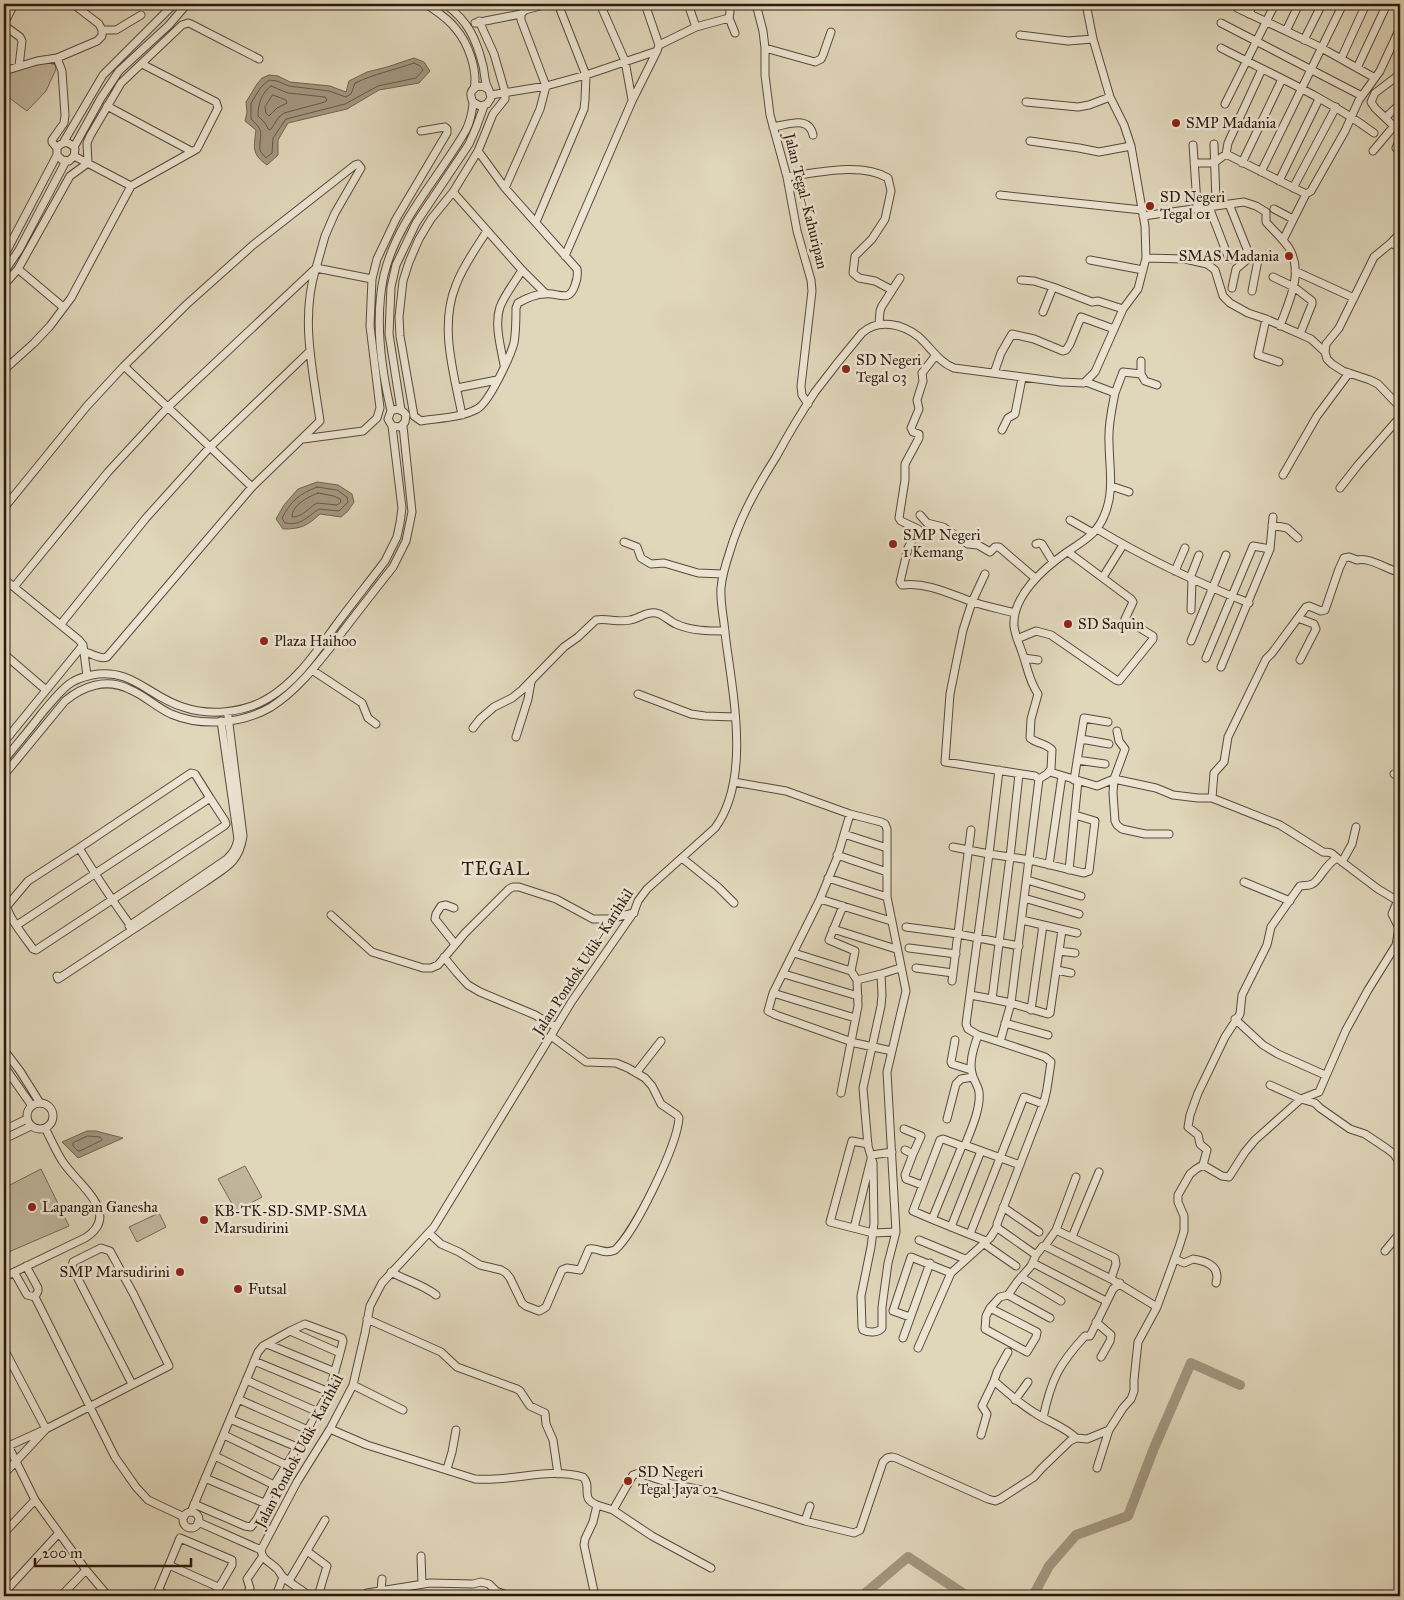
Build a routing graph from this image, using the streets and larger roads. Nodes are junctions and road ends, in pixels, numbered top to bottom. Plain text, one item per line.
1 (14, 4) edge
2 (174, 4) edge
3 (187, 4) edge
4 (426, 4) edge
5 (445, 4) edge
6 (547, 4) edge
7 (558, 4) edge
8 (600, 4) edge
9 (645, 4) edge
10 (688, 4) edge
11 (729, 4) edge
12 (756, 4) edge
13 (1086, 4) edge
14 (1254, 4) edge
15 (1275, 4) edge
16 (1299, 4) edge
17 (1322, 4) edge
18 (1344, 4) edge
19 (1366, 4) edge
20 (1387, 4) edge
21 (77, 5) edge
22 (1237, 8) dead end
23 (521, 14) junction
24 (1249, 14) junction
25 (141, 15) dead end
26 (729, 18) junction
27 (479, 22) junction
28 (1267, 22) junction
29 (1221, 23) dead end
30 (467, 24) junction
31 (696, 27) junction
32 (1400, 28) edge
33 (102, 30) junction
34 (1286, 31) junction
35 (831, 32) dead end
36 (735, 33) dead end
37 (1020, 35) dead end
38 (1093, 39) junction
39 (1304, 40) junction
40 (1257, 42) junction
41 (658, 48) junction
42 (765, 48) junction
43 (1221, 48) dead end
44 (1321, 48) junction
45 (57, 58) junction
46 (259, 59) dead end
47 (1341, 59) junction
48 (625, 61) junction
49 (1246, 61) junction
50 (142, 64) junction
51 (19, 66) junction
52 (1357, 68) junction
53 (1262, 69) junction
54 (1312, 70) junction
55 (4, 71) edge
56 (1400, 74) edge
57 (586, 75) junction
58 (1375, 78) junction
59 (1282, 80) junction
60 (546, 86) junction
61 (474, 88) junction
62 (1302, 90) junction
63 (489, 91) junction
64 (509, 91) junction
65 (1362, 96) junction
66 (1110, 97) junction
67 (1319, 99) junction
68 (632, 101) junction
69 (473, 102) junction
70 (1026, 102) dead end
71 (1225, 104) dead end
72 (1400, 104) edge
73 (107, 106) junction
74 (484, 106) junction
75 (1336, 107) junction
76 (1352, 116) junction
77 (1386, 117) junction
78 (1394, 126) junction
79 (773, 127) junction
80 (421, 131) dead end
81 (1400, 132) edge
82 (1374, 133) dead end
83 (813, 135) dead end
84 (1400, 140) edge
85 (1030, 141) dead end
86 (1214, 144) dead end
87 (1193, 145) dead end
88 (1131, 146) junction
89 (74, 148) junction
90 (59, 149) junction
91 (191, 150) junction
92 (1400, 150) edge
93 (478, 151) junction
94 (1373, 151) dead end
95 (1226, 154) junction
96 (74, 156) junction
97 (66, 161) junction
98 (1242, 162) junction
99 (88, 163) junction
100 (1194, 163) junction
101 (1214, 163) junction
102 (1261, 172) junction
103 (787, 177) junction
104 (1278, 181) junction
105 (131, 186) junction
106 (505, 188) junction
107 (1293, 188) junction
108 (453, 192) junction
109 (1306, 194) junction
110 (1000, 195) dead end
111 (1229, 204) junction
112 (1208, 207) junction
113 (1274, 209) dead end
114 (1143, 213) junction
115 (1293, 219) junction
116 (536, 222) junction
117 (487, 231) junction
118 (1400, 233) edge
119 (1284, 238) dead end
120 (1391, 243) junction
121 (1400, 248) edge
122 (1249, 254) junction
123 (4, 256) edge
124 (565, 256) junction
125 (1146, 258) junction
126 (1090, 260) dead end
127 (316, 268) junction
128 (18, 269) junction
129 (522, 270) junction
130 (1143, 270) junction
131 (1295, 271) junction
132 (4, 272) edge
133 (1274, 277) dead end
134 (900, 278) dead end
135 (372, 279) junction
136 (1021, 280) dead end
137 (4, 285) edge
138 (1053, 287) junction
139 (1294, 287) junction
140 (1232, 288) dead end
141 (892, 290) junction
142 (1252, 292) dead end
143 (545, 293) junction
144 (1354, 298) junction
145 (503, 301) junction
146 (517, 305) junction
147 (63, 307) junction
148 (1124, 309) junction
149 (1043, 312) dead end
150 (1266, 319) junction
151 (879, 324) junction
152 (1280, 326) junction
153 (1114, 329) junction
154 (1300, 334) junction
155 (310, 351) junction
156 (1325, 352) junction
157 (936, 355) junction
158 (1141, 361) dead end
159 (1279, 362) dead end
160 (504, 365) junction
161 (124, 366) junction
162 (4, 370) edge
163 (994, 373) junction
164 (1348, 373) junction
165 (1140, 374) junction
166 (1022, 378) junction
167 (497, 380) junction
168 (1086, 382) junction
169 (1157, 385) dead end
170 (457, 388) junction
171 (1115, 392) junction
172 (808, 404) junction
173 (168, 406) junction
174 (1400, 407) edge
175 (401, 410) junction
176 (391, 412) junction
177 (462, 415) junction
178 (377, 418) junction
179 (1400, 418) edge
180 (320, 421) junction
181 (390, 424) junction
182 (403, 426) junction
183 (1002, 430) dead end
184 (325, 436) junction
185 (303, 439) junction
186 (210, 447) junction
187 (1283, 475) dead end
188 (1110, 486) junction
189 (252, 487) junction
190 (1340, 488) dead end
191 (1129, 492) dead end
192 (4, 508) edge
193 (920, 515) dead end
194 (1273, 517) dead end
195 (1070, 520) dead end
196 (1272, 526) junction
197 (1095, 531) junction
198 (1298, 538) dead end
199 (624, 542) dead end
200 (1036, 544) dead end
201 (1123, 545) junction
202 (1185, 548) dead end
203 (1270, 549) junction
204 (1068, 552) junction
205 (1199, 555) dead end
206 (1226, 555) dead end
207 (1053, 562) junction
208 (1400, 568) edge
209 (1175, 571) junction
210 (723, 574) junction
211 (985, 574) dead end
212 (1103, 577) junction
213 (1035, 578) junction
214 (1191, 578) junction
215 (4, 579) edge
216 (14, 587) junction
217 (1212, 588) junction
218 (1231, 596) junction
219 (972, 602) junction
220 (1249, 603) junction
221 (1191, 610) dead end
222 (1015, 613) junction
223 (1298, 618) junction
224 (61, 624) junction
225 (725, 631) junction
226 (1017, 639) junction
227 (1191, 641) dead end
228 (84, 649) junction
229 (4, 654) edge
230 (1024, 658) junction
231 (1206, 658) dead end
232 (1038, 660) dead end
233 (1300, 660) dead end
234 (1221, 668) dead end
235 (312, 670) junction
236 (88, 676) junction
237 (531, 682) junction
238 (46, 690) junction
239 (638, 694) dead end
240 (228, 711) junction
241 (735, 717) junction
242 (225, 721) junction
243 (1108, 722) dead end
244 (376, 724) dead end
245 (473, 728) dead end
246 (1117, 731) dead end
247 (7, 732) edge
248 (516, 737) dead end
249 (1081, 739) junction
250 (4, 742) edge
251 (1109, 744) dead end
252 (4, 760) edge
253 (1077, 760) junction
254 (1105, 764) dead end
255 (999, 770) junction
256 (1050, 772) junction
257 (1019, 774) junction
258 (4, 775) edge
259 (1062, 776) junction
260 (1040, 779) junction
261 (1114, 779) junction
262 (1076, 781) junction
263 (734, 782) junction
264 (210, 798) junction
265 (1212, 798) junction
266 (850, 814) junction
267 (1075, 815) junction
268 (1356, 827) dead end
269 (971, 830) dead end
270 (844, 834) junction
271 (1170, 834) dead end
272 (953, 847) dead end
273 (78, 848) junction
274 (887, 848) junction
275 (969, 850) junction
276 (989, 854) junction
277 (837, 855) junction
278 (1010, 857) junction
279 (682, 858) junction
280 (1030, 860) junction
281 (1340, 860) junction
282 (1050, 865) junction
283 (1069, 870) junction
284 (887, 872) junction
285 (95, 874) junction
286 (828, 878) junction
287 (1027, 880) junction
288 (1244, 882) dead end
289 (1081, 896) dead end
290 (887, 897) junction
291 (1024, 898) junction
292 (1399, 898) edge
293 (112, 899) junction
294 (820, 899) junction
295 (1290, 901) junction
296 (734, 903) dead end
297 (842, 906) junction
298 (454, 908) dead end
299 (634, 912) junction
300 (1079, 914) dead end
301 (331, 915) dead end
302 (1022, 920) junction
303 (891, 921) junction
304 (16, 925) junction
305 (1043, 925) junction
306 (131, 927) junction
307 (906, 927) dead end
308 (833, 929) junction
309 (1062, 930) junction
310 (1076, 933) dead end
311 (958, 934) junction
312 (978, 938) junction
313 (999, 942) junction
314 (455, 944) junction
315 (1019, 946) junction
316 (909, 948) dead end
317 (896, 949) junction
318 (1060, 951) junction
319 (1075, 953) dead end
320 (794, 954) junction
321 (956, 954) junction
322 (444, 957) junction
323 (900, 968) junction
324 (916, 968) dead end
325 (1057, 970) junction
326 (851, 971) junction
327 (1071, 973) dead end
328 (784, 974) junction
329 (881, 974) junction
330 (857, 980) junction
331 (773, 993) junction
332 (970, 995) junction
333 (858, 996) junction
334 (992, 999) junction
335 (1011, 1003) junction
336 (1031, 1010) junction
337 (855, 1018) junction
338 (1235, 1019) junction
339 (1005, 1023) junction
340 (556, 1027) junction
341 (1048, 1034) dead end
342 (978, 1035) junction
343 (551, 1036) junction
344 (955, 1040) dead end
345 (661, 1041) dead end
346 (850, 1042) junction
347 (1000, 1042) junction
348 (872, 1048) junction
349 (4, 1050) edge
350 (892, 1051) junction
351 (4, 1066) edge
352 (636, 1073) junction
353 (972, 1074) junction
354 (1325, 1075) junction
355 (1270, 1085) dead end
356 (841, 1093) dead end
357 (1301, 1099) junction
358 (40, 1103) junction
359 (1043, 1104) junction
360 (32, 1106) junction
361 (946, 1118) dead end
362 (30, 1122) junction
363 (45, 1128) junction
364 (904, 1129) dead end
365 (4, 1130) edge
366 (4, 1139) edge
367 (868, 1144) junction
368 (963, 1145) junction
369 (905, 1150) dead end
370 (981, 1151) junction
371 (892, 1152) junction
372 (913, 1154) junction
373 (872, 1155) junction
374 (1000, 1158) junction
375 (1400, 1163) edge
376 (1020, 1165) junction
377 (1203, 1166) junction
378 (1099, 1172) dead end
379 (1076, 1177) dead end
380 (922, 1185) junction
381 (1004, 1208) junction
382 (934, 1220) junction
383 (951, 1227) junction
384 (997, 1227) junction
385 (854, 1228) junction
386 (1056, 1230) junction
387 (873, 1232) junction
388 (896, 1232) junction
389 (1039, 1232) dead end
390 (429, 1233) junction
391 (1400, 1233) edge
392 (970, 1234) junction
393 (1072, 1237) junction
394 (919, 1240) dead end
395 (984, 1242) junction
396 (1045, 1246) junction
397 (1385, 1251) dead end
398 (1036, 1255) junction
399 (965, 1259) junction
400 (1174, 1259) junction
401 (930, 1263) junction
402 (1033, 1263) junction
403 (26, 1266) junction
404 (1016, 1266) dead end
405 (14, 1272) junction
406 (391, 1272) junction
407 (951, 1273) junction
408 (4, 1277) edge
409 (1021, 1278) junction
410 (1111, 1279) junction
411 (1216, 1282) dead end
412 (1120, 1284) junction
413 (436, 1295) dead end
414 (1008, 1295) junction
415 (35, 1297) junction
416 (1061, 1301) dead end
417 (1106, 1301) junction
418 (1157, 1307) junction
419 (990, 1308) junction
420 (910, 1318) junction
421 (1050, 1318) dead end
422 (367, 1319) junction
423 (1096, 1322) junction
424 (290, 1331) junction
425 (902, 1338) dead end
426 (267, 1344) junction
427 (918, 1348) dead end
428 (4, 1349) edge
429 (340, 1352) junction
430 (1008, 1352) dead end
431 (1101, 1357) dead end
432 (254, 1361) junction
433 (336, 1372) junction
434 (246, 1380) junction
435 (994, 1380) junction
436 (1028, 1382) dead end
437 (132, 1384) junction
438 (353, 1385) junction
439 (329, 1392) junction
440 (238, 1399) junction
441 (1015, 1400) junction
442 (89, 1407) junction
443 (403, 1410) dead end
444 (318, 1412) junction
445 (1043, 1418) junction
446 (230, 1419) junction
447 (46, 1429) junction
448 (330, 1429) junction
449 (308, 1430) junction
450 (456, 1430) dead end
451 (1109, 1430) junction
452 (224, 1435) junction
453 (981, 1435) dead end
454 (4, 1437) edge
455 (1076, 1438) junction
456 (6, 1447) edge
457 (297, 1447) junction
458 (215, 1456) junction
459 (16, 1461) junction
460 (286, 1465) junction
461 (1097, 1468) dead end
462 (447, 1469) junction
463 (4, 1474) edge
464 (558, 1474) junction
465 (205, 1478) junction
466 (274, 1485) junction
467 (35, 1500) junction
468 (264, 1503) junction
469 (597, 1505) junction
470 (810, 1506) dead end
471 (193, 1508) junction
472 (613, 1510) junction
473 (184, 1517) junction
474 (325, 1520) dead end
475 (805, 1521) junction
476 (198, 1522) junction
477 (186, 1525) junction
478 (4, 1533) edge
479 (58, 1534) junction
480 (180, 1538) junction
481 (307, 1551) junction
482 (262, 1553) junction
483 (421, 1556) dead end
484 (168, 1564) junction
485 (711, 1568) dead end
486 (86, 1570) junction
487 (286, 1579) junction
488 (382, 1579) dead end
489 (422, 1584) junction
490 (218, 1587) junction
491 (380, 1591) junction
492 (4, 1592) edge
493 (367, 1593) dead end
494 (157, 1594) edge
495 (61, 1596) edge
496 (108, 1596) edge
497 (169, 1596) edge
498 (214, 1596) edge
499 (246, 1596) edge
500 (276, 1596) edge
501 (309, 1596) edge
502 (318, 1596) edge
503 (509, 1596) edge
504 (596, 1596) edge

1 - 51 street
2 - 90 street
3 - 89 street
4 - 61 street
5 - 30 street
6 - 23 street
7 - 57 street
8 - 48 street
9 - 41 street
10 - 31 street
11 - 26 street
12 - 42 street, Jalan Tegal–Kahuripan
13 - 38 street
14 - 24 street
15 - 28 street
16 - 34 street
17 - 39 street
18 - 44 street
19 - 47 street
20 - 52 street
21 - 33 street
22 - 24 street
23 - 27 street
23 - 60 street
24 - 28 street
25 - 33 street
26 - 31 street
26 - 36 street
27 - 30 street
27 - 64 street
28 - 34 street
28 - 40 street
29 - 40 street
30 - 63 street
31 - 41 street
32 - 58 street
33 - 45 street
34 - 39 street
35 - 42 street
37 - 38 street
38 - 66 street
39 - 44 street
40 - 49 street
40 - 54 street
41 - 48 street
41 - 68 street
42 - 79 street, Jalan Tegal–Kahuripan
43 - 49 street
44 - 47 street
44 - 54 street
45 - 51 street
45 - 90 street
46 - 50 street
47 - 52 street
48 - 57 street
48 - 68 street
49 - 53 street
49 - 71 street
50 - 73 street
50 - 91 street
51 - 55 street
52 - 58 street
53 - 59 street
53 - 95 street
54 - 62 street
54 - 65 street
56 - 77 street
57 - 60 street
57 - 116 street
58 - 65 street
59 - 62 street
59 - 98 street
60 - 64 street
60 - 106 street
61 - 63 street
61 - 69 street
62 - 67 street
62 - 102 street
63 - 64 street
63 - 74 street
64 - 93 street
65 - 76 street
66 - 70 street
66 - 88 street
67 - 75 street
67 - 104 street
68 - 124 street
69 - 74 street
69 - 176 street
72 - 77 street
73 - 91 street
73 - 99 street
74 - 175 street
75 - 76 street
75 - 107 street
76 - 82 street
76 - 109 street
77 - 78 street
78 - 81 street
78 - 94 street
79 - 83 street
79 - 103 street, Jalan Tegal–Kahuripan
80 - 135 street
84 - 92 street
85 - 88 street
86 - 101 street
87 - 100 street
88 - 114 street
89 - 90 street
89 - 96 street
90 - 97 street
90 - 123 street
91 - 105 street
93 - 106 street
93 - 108 street
95 - 98 street
95 - 101 street
96 - 97 street
96 - 99 street
97 - 132 street
98 - 102 street
99 - 105 street
99 - 128 street
100 - 101 street
100 - 101 street
102 - 104 street
103 - 141 street
103 - 172 street, Jalan Tegal–Kahuripan
104 - 107 street
105 - 147 street
106 - 116 street
107 - 109 street
108 - 117 street
108 - 177 street
109 - 115 street
110 - 114 street
111 - 112 street
111 - 122 street
111 - 131 street
112 - 114 street
112 - 122 street
113 - 115 street
114 - 125 street
115 - 119 street
116 - 124 street
117 - 129 street
117 - 170 street
118 - 120 street
120 - 121 street
120 - 144 street
122 - 140 street
122 - 142 street
124 - 143 street
125 - 130 street
125 - 150 street
126 - 130 street
127 - 135 street
127 - 155 street
127 - 161 street
127 - 173 street
128 - 137 street
128 - 147 street
129 - 143 street
129 - 145 street
130 - 148 street
131 - 139 street
131 - 144 street
133 - 139 street
134 - 141 street
135 - 178 street
136 - 138 street
138 - 148 street
138 - 149 street
139 - 152 street
139 - 154 street
141 - 151 street
143 - 146 street
144 - 156 street
145 - 146 street
145 - 160 street
146 - 160 street
147 - 162 street
148 - 153 street
150 - 152 street
150 - 159 street
151 - 157 street
151 - 172 street, Jalan Pondok Udik–Karihkil
152 - 154 street
153 - 163 street
153 - 168 street
154 - 156 street
155 - 180 street
155 - 186 street
156 - 164 street
157 - 163 street
157 - 219 street
158 - 165 street
160 - 167 street
161 - 173 street
161 - 192 street
163 - 166 street
164 - 174 street
164 - 187 street
165 - 169 street
165 - 171 street
166 - 168 street
166 - 183 street
167 - 170 street
167 - 177 street
168 - 171 street
170 - 177 street
171 - 188 street
172 - 210 street, Jalan Pondok Udik–Karihkil
173 - 186 street
173 - 216 street
175 - 176 street
175 - 182 street
176 - 181 street
178 - 181 street
178 - 184 street
179 - 190 street
180 - 184 street
180 - 185 street
181 - 182 street
181 - 240 street
182 - 235 street
184 - 185 street
185 - 189 street
186 - 189 street
186 - 224 street
188 - 191 street
188 - 197 street
189 - 228 street
193 - 213 street
194 - 196 street
195 - 197 street
196 - 198 street
196 - 203 street
197 - 201 street
197 - 204 street
199 - 210 street
200 - 207 street
201 - 209 street
201 - 212 street
202 - 209 street
203 - 218 street
203 - 220 street
204 - 207 street
204 - 212 street
205 - 214 street
206 - 217 street
207 - 213 street
208 - 223 street
209 - 214 street
210 - 225 street, Jalan Pondok Udik–Karihkil
211 - 219 street
212 - 226 street
213 - 222 street
214 - 217 street
214 - 221 street
215 - 216 street
216 - 224 street
217 - 218 street
217 - 227 street
218 - 220 street
218 - 231 street
219 - 222 street
219 - 255 street
220 - 234 street
222 - 226 street
223 - 233 street
223 - 265 street
224 - 228 street
225 - 237 street
225 - 241 street, Jalan Pondok Udik–Karihkil
226 - 230 street
228 - 236 street
228 - 238 street
229 - 238 street
230 - 232 street
230 - 256 street
235 - 242 street
235 - 244 street
236 - 240 street
236 - 252 street
237 - 245 street
237 - 248 street
238 - 247 street
239 - 241 street
240 - 242 street
241 - 263 street, Jalan Pondok Udik–Karihkil
242 - 258 street
242 - 306 street
243 - 249 street
246 - 261 street
247 - 250 street
249 - 251 street
249 - 253 street
253 - 254 street
253 - 262 street
255 - 257 street
255 - 276 street
256 - 259 street
256 - 260 street
257 - 260 street
257 - 278 street
259 - 262 street
259 - 282 street
260 - 280 street
261 - 262 street
261 - 265 street
261 - 271 street
262 - 267 street
263 - 266 street
263 - 279 street, Jalan Pondok Udik–Karihkil
264 - 273 street
264 - 285 street
264 - 293 street
265 - 281 street
266 - 270 street
266 - 274 street
267 - 283 street
267 - 283 street
268 - 281 street
269 - 275 street
270 - 274 street
270 - 277 street
272 - 275 street
273 - 285 street
273 - 304 street
274 - 284 street
275 - 276 street
275 - 311 street
276 - 278 street
276 - 312 street
277 - 284 street
277 - 286 street
278 - 280 street
278 - 313 street
279 - 296 street
279 - 299 street, Jalan Pondok Udik–Karihkil
280 - 282 street
280 - 287 street
281 - 292 street
281 - 295 street
282 - 283 street
284 - 290 street
285 - 293 street
285 - 304 street
286 - 290 street
286 - 294 street
287 - 289 street
287 - 291 street
288 - 295 street
290 - 303 street
291 - 300 street
291 - 302 street
292 - 354 street
293 - 304 street
293 - 306 street
294 - 297 street
294 - 320 street
295 - 338 street
297 - 303 street
297 - 308 street
298 - 314 street
299 - 314 street
299 - 340 street, Jalan Pondok Udik–Karihkil
301 - 322 street
302 - 305 street
302 - 315 street
303 - 317 street
305 - 309 street
305 - 336 street
306 - 306 street
307 - 311 street
308 - 317 street
308 - 326 street
309 - 310 street
309 - 318 street
311 - 312 street
311 - 321 street
312 - 313 street
312 - 332 street
313 - 315 street
313 - 334 street
314 - 322 street
315 - 335 street
316 - 321 street
317 - 323 street
318 - 319 street
318 - 325 street
320 - 326 street
320 - 328 street
321 - 324 street
322 - 340 street
323 - 329 street
323 - 350 street
325 - 327 street
325 - 336 street
326 - 330 street
328 - 331 street
328 - 333 street
329 - 330 street
329 - 348 street
330 - 333 street
331 - 337 street
331 - 346 street
332 - 334 street
332 - 342 street
333 - 337 street
334 - 335 street
335 - 336 street
335 - 339 street
337 - 346 street
338 - 354 street
338 - 377 street
339 - 341 street
339 - 347 street
340 - 343 street, Jalan Pondok Udik–Karihkil
342 - 347 street
342 - 353 street
343 - 352 street
343 - 390 street, Jalan Pondok Udik–Karihkil
344 - 353 street
345 - 352 street
346 - 348 street
346 - 356 street
347 - 359 street
348 - 350 street
348 - 367 street
349 - 358 street
350 - 371 street
351 - 360 street
352 - 390 street
353 - 361 street
353 - 368 street
354 - 357 street
355 - 357 street
357 - 375 street
357 - 377 street
358 - 360 street
358 - 363 street
359 - 374 street
359 - 376 street
360 - 362 street
362 - 363 street
362 - 365 street
362 - 366 street
363 - 403 street
364 - 372 street
367 - 373 street
367 - 385 street
368 - 370 street
368 - 380 street
368 - 382 street
369 - 372 street
370 - 374 street
370 - 383 street
371 - 373 street
371 - 388 street
372 - 380 street
373 - 385 street
373 - 387 street
374 - 376 street
374 - 392 street
376 - 381 street
377 - 400 street
378 - 393 street
379 - 386 street
380 - 382 street
381 - 384 street
381 - 389 street
382 - 383 street
383 - 392 street
384 - 395 street
384 - 398 street
385 - 387 street
386 - 393 street
386 - 396 street
387 - 388 street
387 - 388 street
390 - 406 street, Jalan Pondok Udik–Karihkil
391 - 397 street
392 - 395 street
393 - 410 street
394 - 399 street
395 - 399 street
395 - 404 street
396 - 398 street
396 - 410 street
398 - 402 street
399 - 407 street
400 - 411 street
400 - 418 street
401 - 407 street
401 - 420 street
401 - 420 street
402 - 409 street
402 - 417 street
403 - 405 street
403 - 415 street
405 - 408 street
405 - 415 street
406 - 413 street
406 - 422 street, Jalan Pondok Udik–Karihkil
407 - 427 street
409 - 414 street
409 - 416 street
410 - 412 street
412 - 417 street
412 - 418 street
414 - 419 street
414 - 421 street
415 - 442 street
417 - 423 street
418 - 451 street
419 - 419 street
420 - 425 street
422 - 438 street, Jalan Pondok Udik–Karihkil
422 - 464 street
423 - 431 street
423 - 445 street
424 - 426 street
424 - 429 street
424 - 429 street
426 - 432 street
426 - 433 street
428 - 447 street
429 - 433 street
430 - 435 street
432 - 434 street
432 - 439 street
433 - 439 street
434 - 440 street
434 - 444 street
435 - 441 street
435 - 453 street
436 - 441 street
437 - 437 street
437 - 442 street
438 - 443 street
438 - 448 street, Jalan Pondok Udik–Karihkil
439 - 444 street
440 - 446 street
440 - 449 street
441 - 445 street
442 - 447 street
442 - 473 street
444 - 449 street
445 - 455 street
446 - 452 street
446 - 457 street
447 - 456 street
447 - 459 street
448 - 462 street
448 - 482 street, Jalan Pondok Udik–Karihkil
449 - 457 street
450 - 462 street
451 - 455 street
451 - 461 street
452 - 458 street
452 - 460 street
454 - 456 street
455 - 475 street
456 - 459 street
457 - 460 street
458 - 465 street
458 - 466 street
459 - 463 street
459 - 467 street
460 - 466 street
462 - 464 street
464 - 469 street
465 - 468 street
465 - 471 street
466 - 468 street
467 - 478 street
467 - 479 street
468 - 471 street
469 - 472 street
469 - 504 street
470 - 475 street
471 - 473 street
471 - 476 street
472 - 475 street
472 - 485 street
473 - 477 street
474 - 481 street
476 - 477 street
476 - 482 street
477 - 480 street
479 - 486 street
479 - 492 street
480 - 484 street
480 - 490 street
481 - 487 street
481 - 502 street
482 - 487 street
482 - 499 street, Jalan Pondok Udik–Karihkil
483 - 489 street
484 - 490 street
484 - 494 street
486 - 495 street
486 - 496 street
487 - 500 street
487 - 501 street
488 - 491 street
489 - 491 street
489 - 503 street
490 - 498 street
491 - 493 street
494 - 497 street

